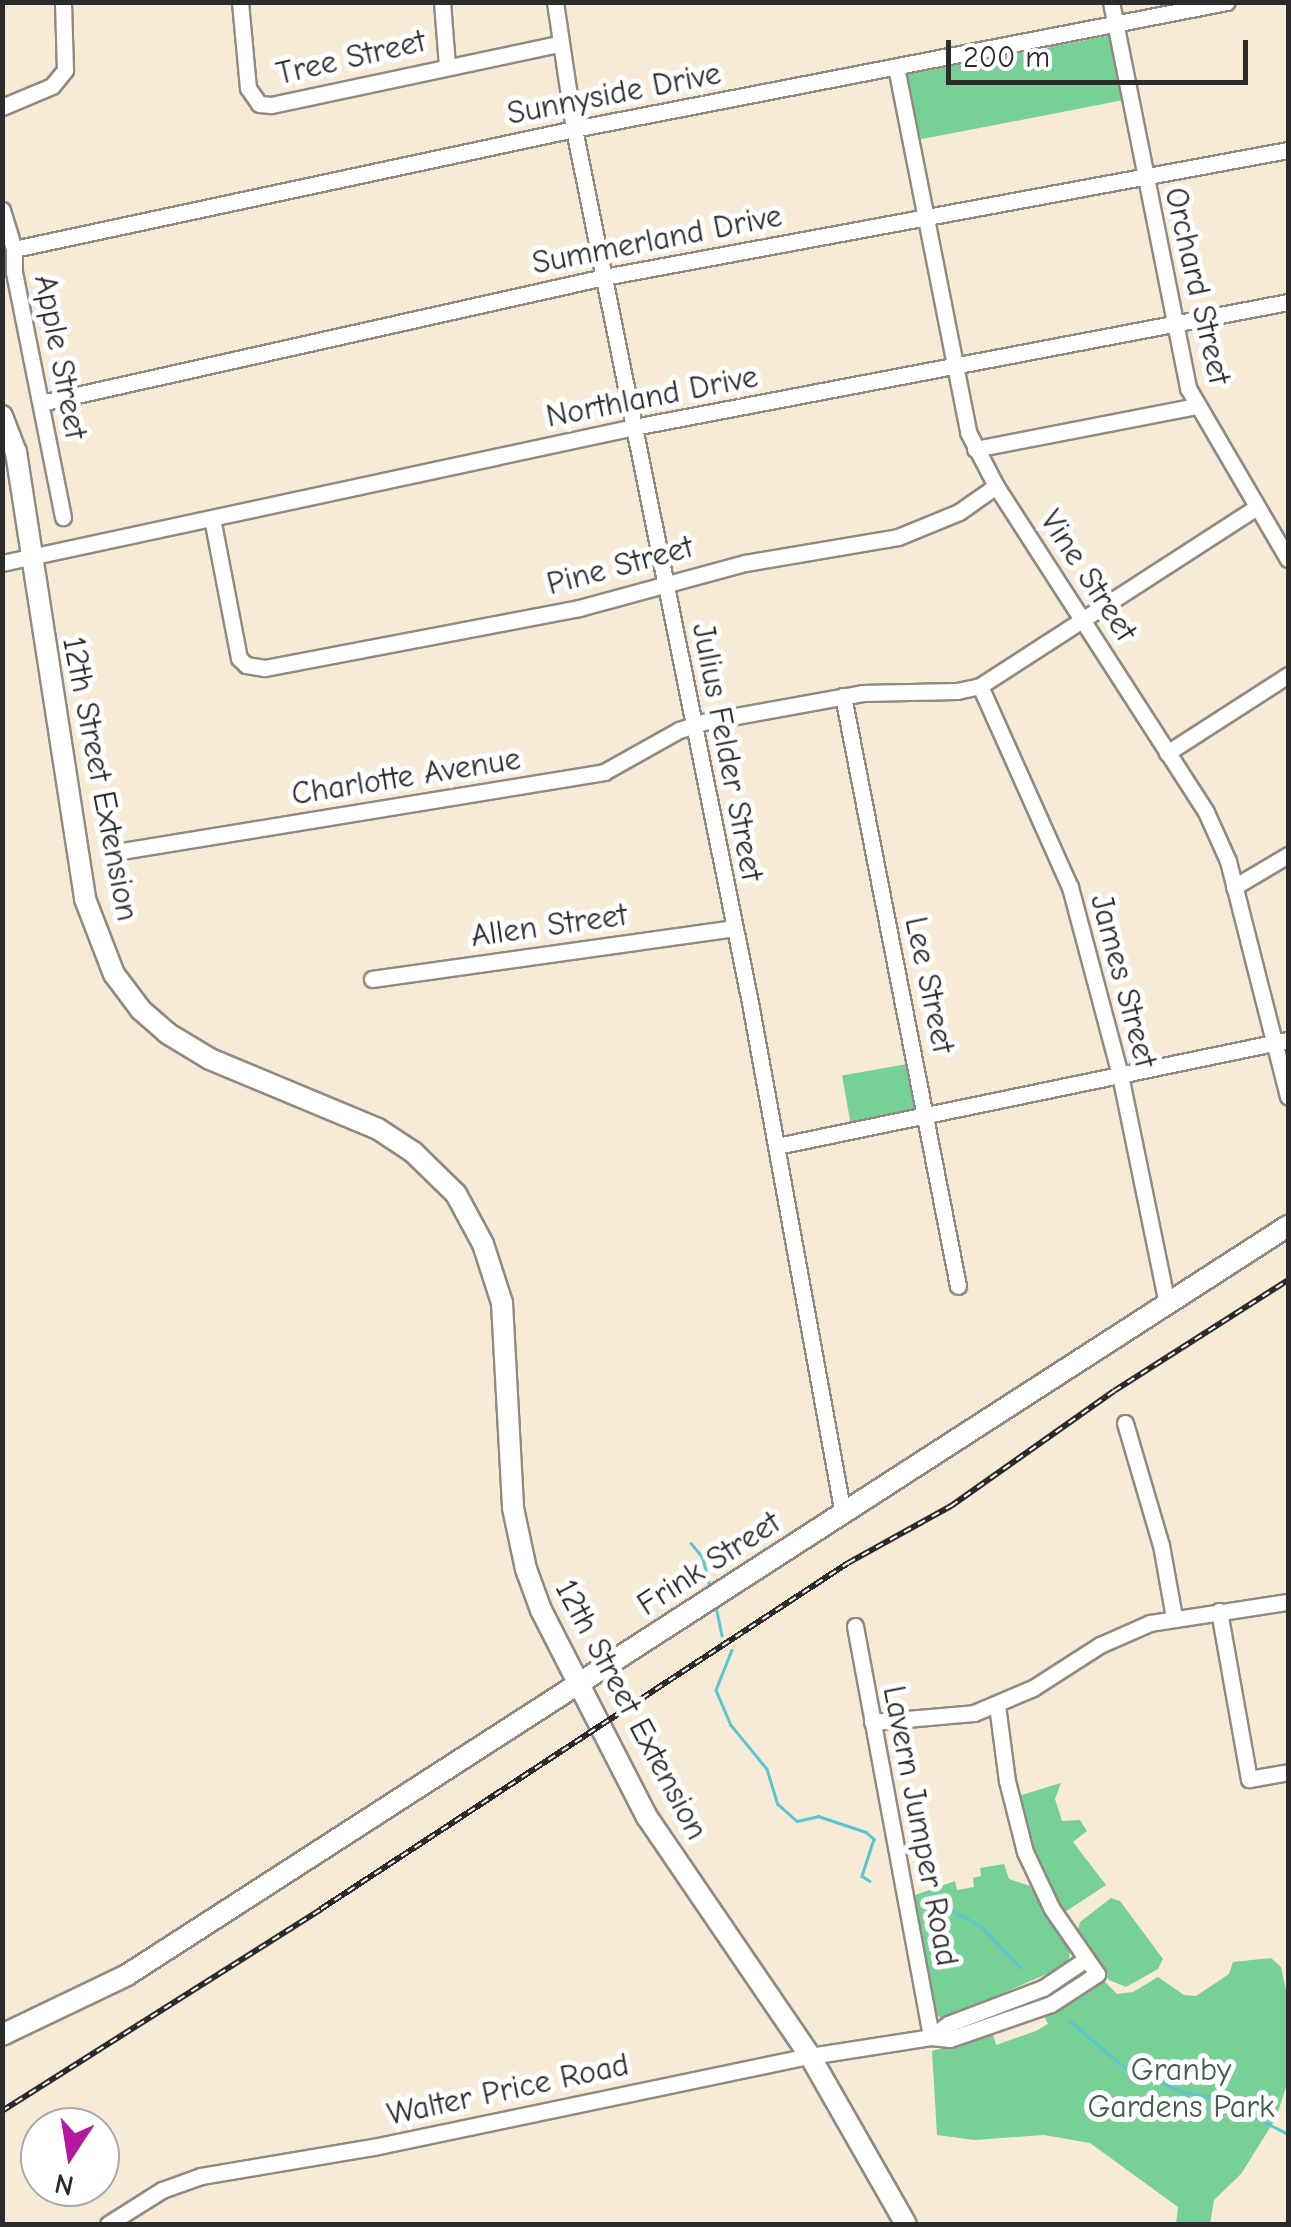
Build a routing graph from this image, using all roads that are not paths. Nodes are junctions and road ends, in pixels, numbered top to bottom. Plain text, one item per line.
1 (63, 2) edge
2 (240, 2) edge
3 (442, 2) edge
4 (555, 2) edge
5 (1111, 2) edge
6 (1227, 2) edge
7 (1115, 25) junction
8 (559, 44) junction
9 (448, 65) junction
10 (896, 67) junction
11 (2, 107) edge
12 (574, 128) junction
13 (1288, 150) edge
14 (1144, 173) junction
15 (2, 210) edge
16 (924, 215) junction
17 (14, 249) junction
18 (604, 276) junction
19 (1288, 302) edge
20 (1173, 324) junction
21 (952, 366) junction
22 (41, 403) junction
23 (1196, 406) junction
24 (2, 416) edge
25 (634, 427) junction
26 (975, 449) junction
27 (996, 486) junction
28 (1257, 507) junction
29 (62, 517) dead end
30 (212, 518) junction
31 (29, 557) junction
32 (1288, 559) edge
33 (2, 563) edge
34 (664, 583) junction
35 (1083, 620) junction
36 (1288, 675) edge
37 (980, 686) junction
38 (843, 696) junction
39 (692, 724) junction
40 (1167, 753) junction
41 (116, 852) dead end
42 (1288, 854) edge
43 (1234, 887) junction
44 (734, 928) junction
45 (372, 979) dead end
46 (1282, 1042) edge
47 (1120, 1075) junction
48 (1288, 1096) edge
49 (927, 1112) junction
50 (777, 1146) junction
51 (1288, 1226) edge
52 (958, 1286) dead end
53 (1167, 1304) junction
54 (1125, 1423) dead end
55 (843, 1514) junction
56 (1288, 1602) edge
57 (1219, 1611) junction
58 (1174, 1617) junction
59 (855, 1626) dead end
60 (580, 1684) junction
61 (998, 1706) junction
62 (872, 1722) junction
63 (1288, 1772) edge
64 (1086, 1959) junction
65 (2, 2035) edge
66 (931, 2037) junction
67 (810, 2056) junction
68 (108, 2224) edge
69 (906, 2224) edge

1 - 11 street
2 - 9 street, Tree Street
3 - 9 street
4 - 8 street, Julius Felder Street
5 - 7 street, Orchard Street
6 - 7 street, Sunnyside Drive
7 - 10 street, Sunnyside Drive
7 - 14 street, Orchard Street
8 - 9 street, Tree Street
8 - 12 street, Julius Felder Street
10 - 12 street, Sunnyside Drive
10 - 16 street, Vine Street
12 - 17 street, Sunnyside Drive
12 - 18 street, Julius Felder Street
13 - 14 street, Summerland Drive
14 - 16 street, Summerland Drive
14 - 20 street, Orchard Street
15 - 17 street, Apple Street
16 - 18 street, Summerland Drive
16 - 21 street, Vine Street
17 - 22 street, Apple Street
18 - 22 street, Summerland Drive
18 - 25 street, Julius Felder Street
19 - 20 street, Northland Drive
20 - 21 street, Northland Drive
20 - 23 street, Orchard Street
21 - 25 street, Northland Drive
21 - 26 street, Vine Street
22 - 29 street, Apple Street
23 - 26 street
23 - 28 street, Orchard Street
24 - 31 main road, 12th Street Extension
25 - 30 street, Northland Drive
25 - 34 street, Julius Felder Street
26 - 27 street, Vine Street
27 - 34 street, Pine Street
27 - 35 street, Vine Street
28 - 32 street, Orchard Street
28 - 35 street
30 - 31 street, Northland Drive
30 - 34 street, Pine Street
31 - 33 street, Northland Drive
31 - 60 main road, 12th Street Extension
34 - 39 street, Julius Felder Street
35 - 37 street
35 - 40 street, Vine Street
36 - 40 street
37 - 38 street, Charlotte Avenue
37 - 47 street, James Street
38 - 39 street, Charlotte Avenue
38 - 49 street, Lee Street
39 - 41 street, Charlotte Avenue
39 - 44 street, Julius Felder Street
40 - 43 street, Vine Street
42 - 43 street
43 - 46 street, Vine Street
44 - 45 street, Allen Street
44 - 50 street, Julius Felder Street
46 - 47 street
46 - 48 street, Vine Street
47 - 49 street
47 - 53 street, James Street
49 - 50 street
49 - 52 street, Lee Street
50 - 55 street, Julius Felder Street
51 - 53 main road, Frink Street
53 - 55 main road, Frink Street
54 - 58 street
55 - 60 main road, Frink Street
56 - 57 street
57 - 58 street
57 - 63 street
58 - 61 street
59 - 62 street, Lavern Jumper Road
60 - 65 main road, Frink Street
60 - 67 main road, 12th Street Extension
61 - 62 street
61 - 64 street
62 - 66 street, Lavern Jumper Road
64 - 66 street
64 - 66 street, Walter Price Road
66 - 67 street, Walter Price Road
67 - 68 street, Walter Price Road
67 - 69 main road, 12th Street Extension

